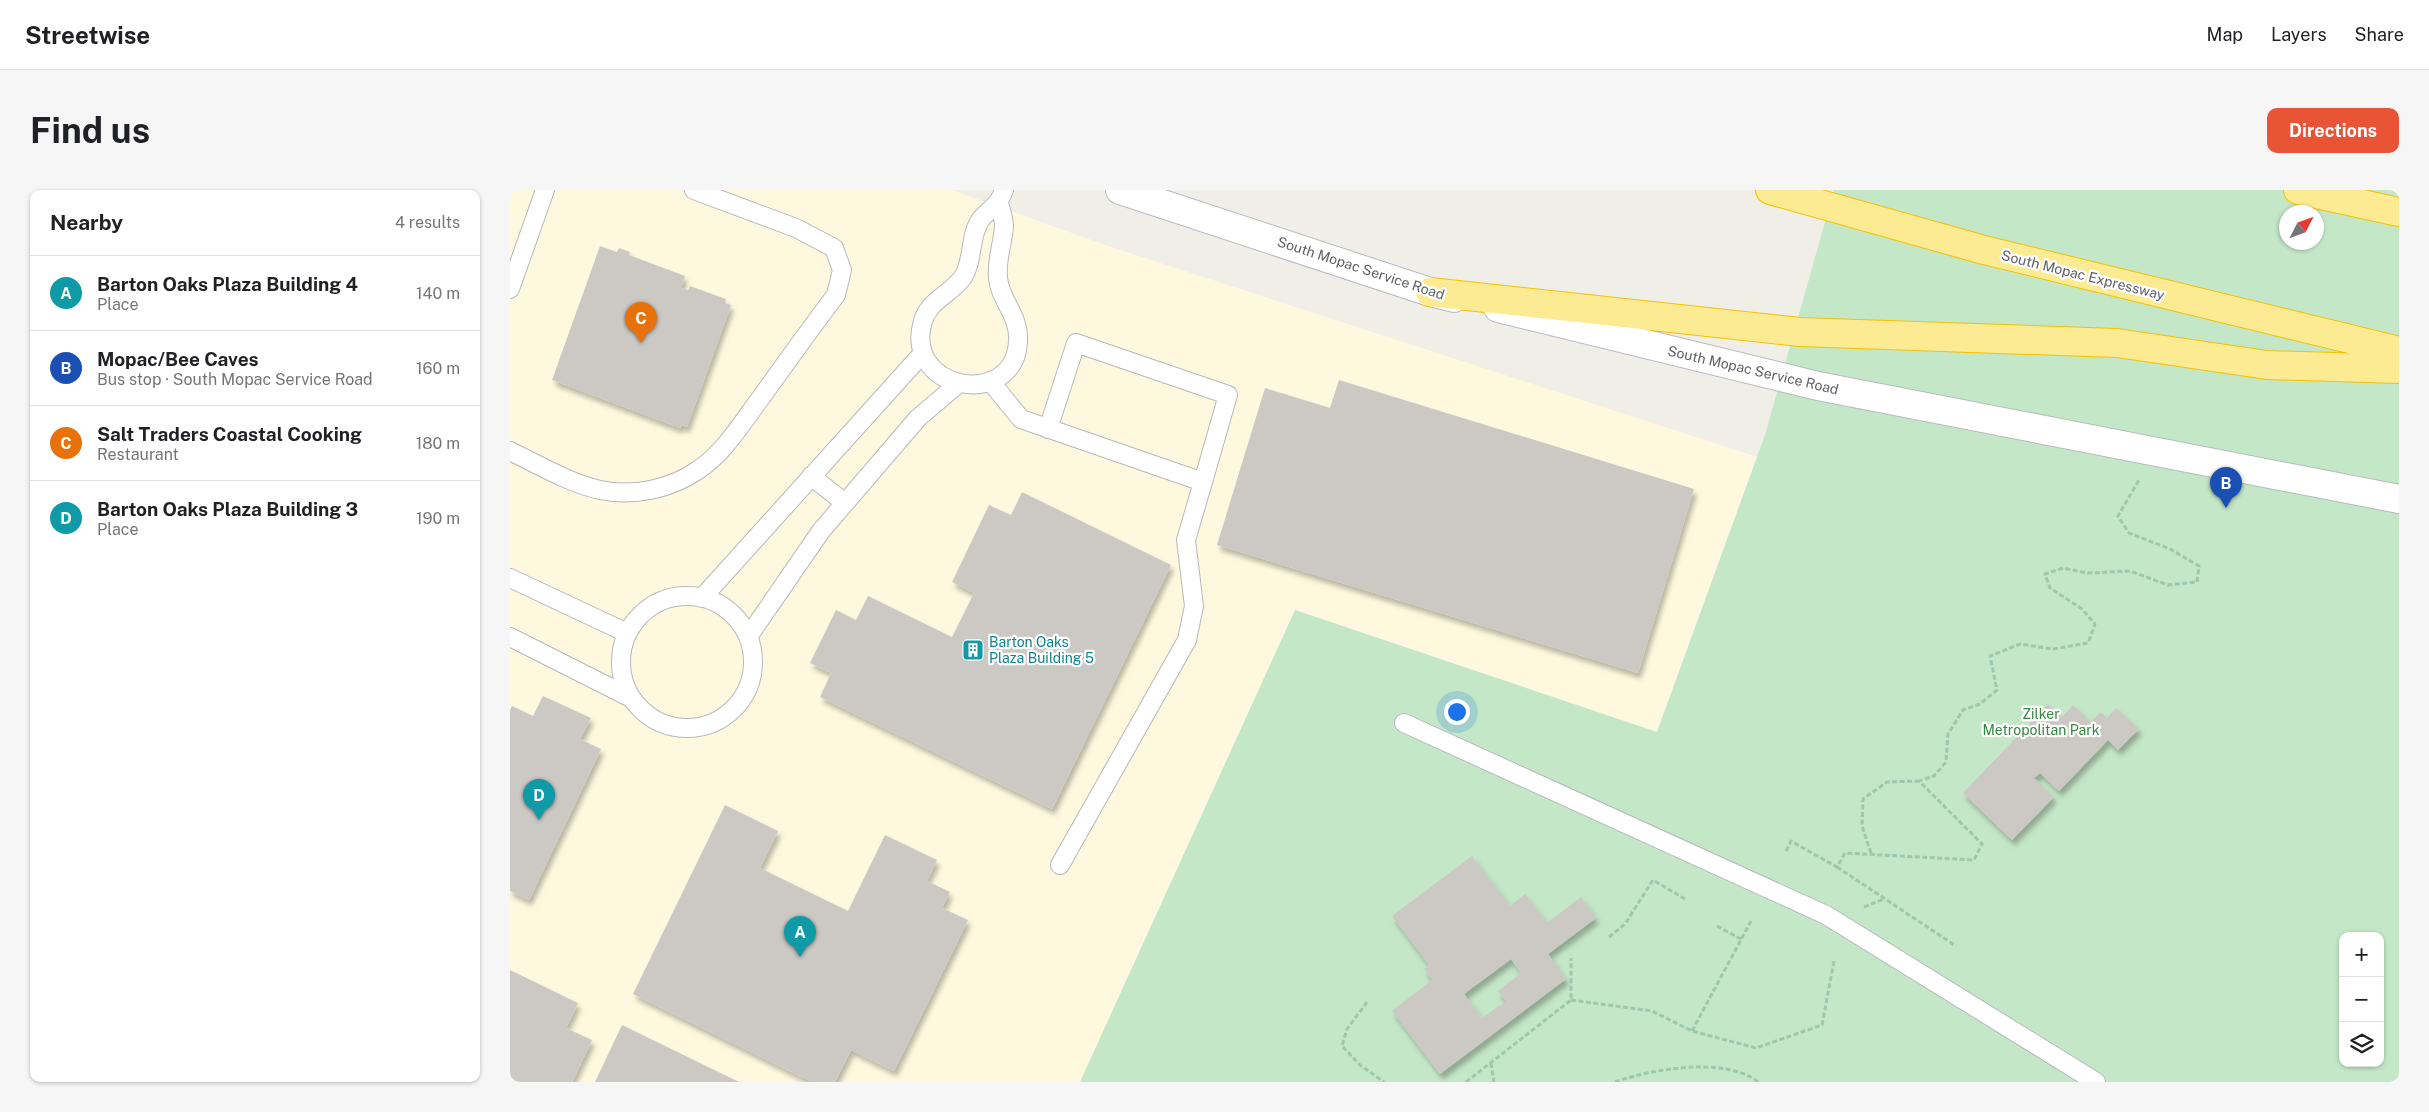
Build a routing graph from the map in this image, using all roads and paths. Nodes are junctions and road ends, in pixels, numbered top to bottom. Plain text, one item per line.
1 (545, 190) edge
2 (694, 190) edge
3 (1120, 190) edge
4 (1770, 190) edge
5 (2298, 190) edge
6 (2369, 190) edge
7 (1001, 197) edge
8 (2399, 204) edge
9 (2399, 212) edge
10 (510, 289) edge
11 (1430, 292) junction
12 (2399, 351) edge
13 (923, 353) junction
14 (2399, 369) edge
15 (990, 381) junction
16 (958, 384) junction
17 (1048, 429) junction
18 (510, 451) edge
19 (811, 476) junction
20 (2140, 478) dead end
21 (1203, 482) junction
22 (2399, 499) edge
23 (845, 502) junction
24 (510, 578) edge
25 (702, 598) junction
26 (627, 633) junction
27 (510, 637) edge
28 (748, 637) junction
29 (631, 698) junction
30 (1404, 722) dead end
31 (1919, 781) junction
32 (1786, 851) dead end
33 (1871, 854) junction
34 (1060, 865) dead end
35 (1837, 868) junction
36 (1686, 899) dead end
37 (1885, 899) junction
38 (1859, 909) dead end
39 (1751, 921) dead end
40 (1717, 926) dead end
41 (1609, 937) dead end
42 (1741, 939) junction
43 (1956, 946) dead end
44 (1570, 958) dead end
45 (1834, 961) dead end
46 (1571, 1000) junction
47 (1367, 1002) dead end
48 (1692, 1031) junction
49 (1491, 1063) junction
50 (1384, 1082) edge
51 (1466, 1082) edge
52 (1494, 1082) edge
53 (1615, 1082) edge
54 (1758, 1082) edge
55 (2096, 1082) edge

1 - 10 lane
2 - 18 lane
3 - 11 main road, South Mopac Service Road
4 - 12 highway, South Mopac Expressway
5 - 9 highway
6 - 8 highway
7 - 13 lane
7 - 15 lane
11 - 14 highway
11 - 22 main road, South Mopac Service Road
13 - 16 lane
13 - 19 lane
15 - 16 lane
15 - 17 lane
16 - 23 lane
17 - 21 lane
17 - 21 lane
19 - 23 lane
19 - 25 lane
20 - 31 path
21 - 34 lane
23 - 28 lane
24 - 26 lane
25 - 26 lane
25 - 28 lane
26 - 29 lane
27 - 29 lane
28 - 29 lane
30 - 55 lane
31 - 33 path
31 - 33 path
32 - 35 path
33 - 35 path
35 - 37 path
36 - 41 path
37 - 38 path
37 - 43 path
39 - 42 path
40 - 42 path
42 - 48 path
44 - 46 path
45 - 48 path
46 - 48 path
46 - 49 path
47 - 50 path
49 - 51 path
49 - 52 path
53 - 54 path

